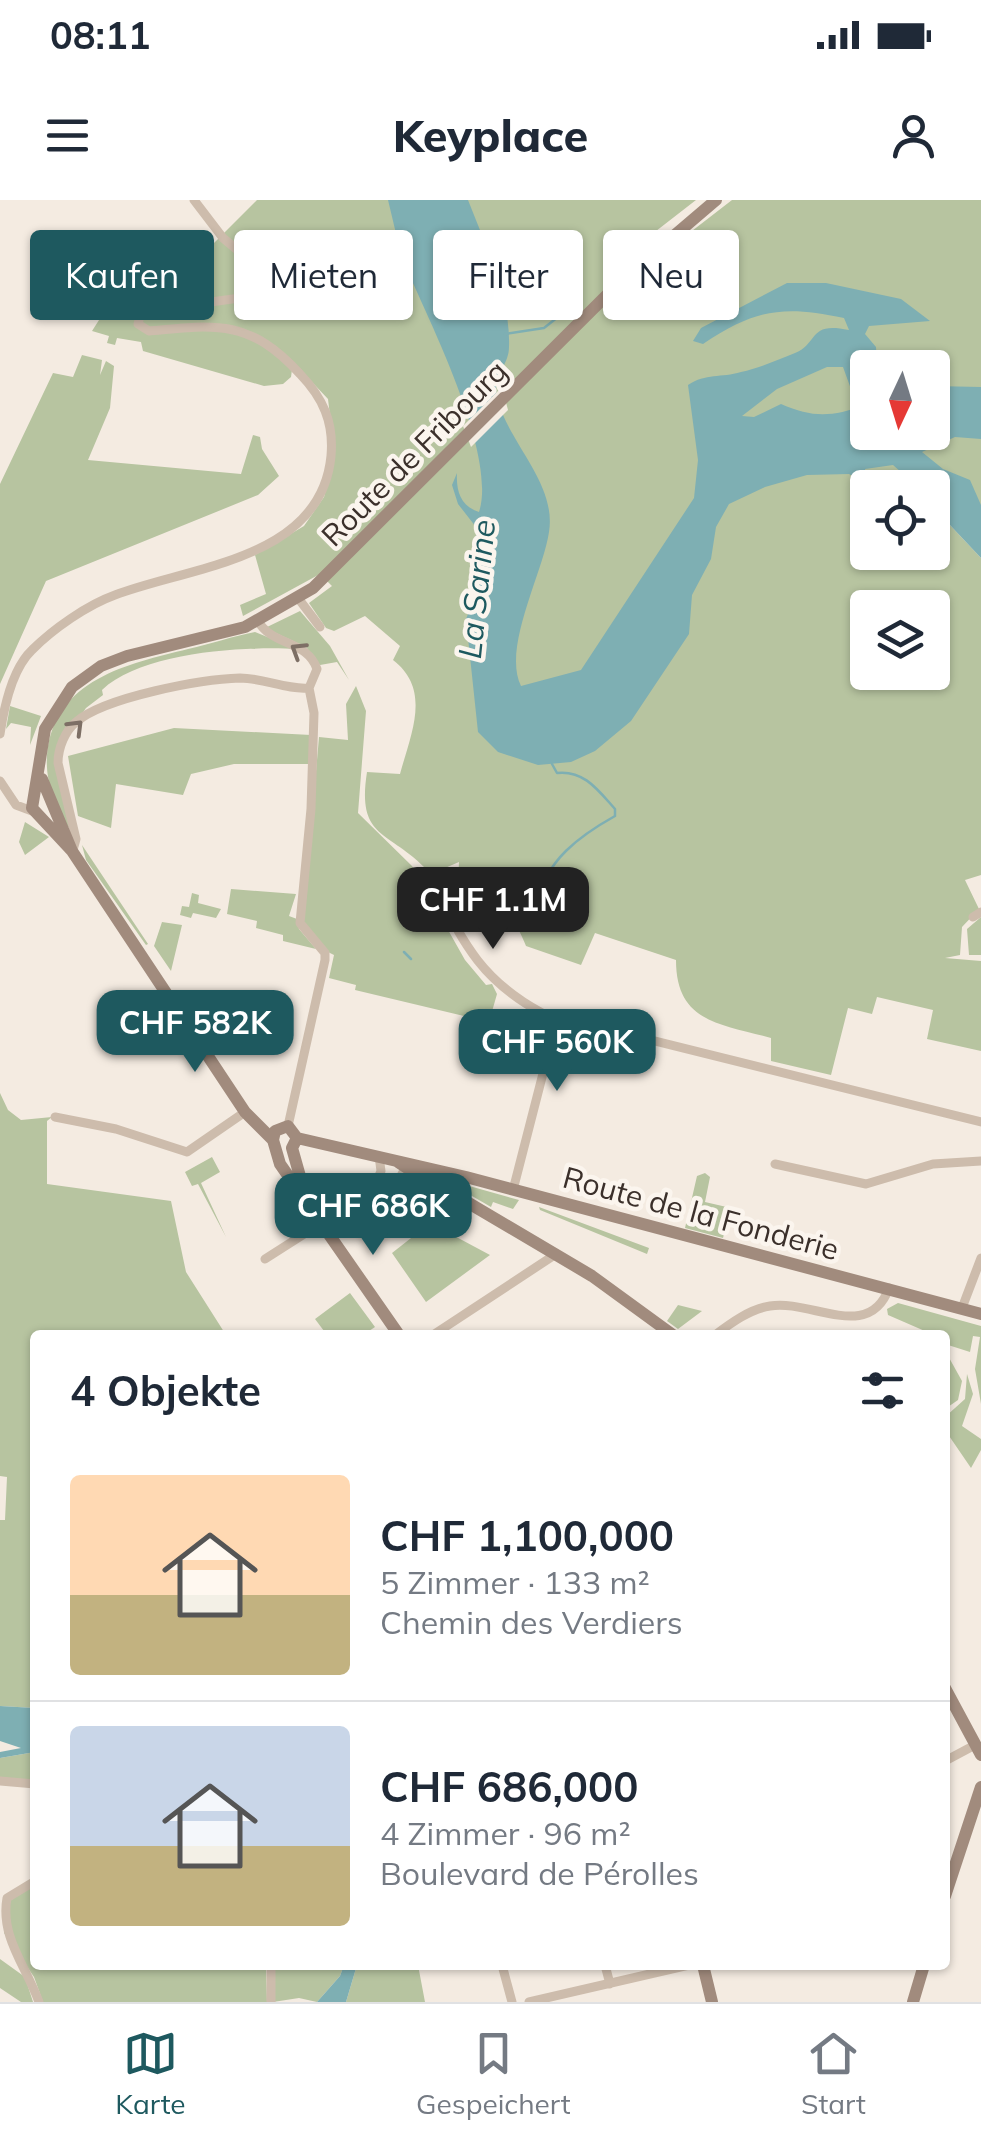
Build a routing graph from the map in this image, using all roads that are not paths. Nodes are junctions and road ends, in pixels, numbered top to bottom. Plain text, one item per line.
1 (194, 200) edge
2 (716, 200) edge
3 (298, 598) junction
4 (258, 621) junction
5 (320, 627) dead end
6 (309, 688) junction
7 (0, 734) edge
8 (0, 781) edge
9 (43, 808) junction
10 (72, 850) junction
11 (434, 884) dead end
12 (315, 955) dead end
13 (326, 960) junction
14 (556, 1019) junction
15 (245, 1112) junction
16 (54, 1118) dead end
17 (981, 1122) edge
18 (284, 1138) junction
19 (379, 1156) junction
20 (981, 1161) edge
21 (775, 1164) dead end
22 (408, 1165) junction
23 (372, 1190) junction
24 (513, 1190) junction
25 (354, 1202) dead end
26 (323, 1222) junction
27 (556, 1254) junction
28 (981, 1258) edge
29 (265, 1259) dead end
30 (889, 1288) junction
31 (962, 1308) junction
32 (981, 1314) edge
33 (396, 1330) edge
34 (441, 1330) edge
35 (667, 1330) edge
36 (723, 1330) edge
37 (950, 1697) edge
38 (978, 1750) edge
39 (950, 1758) edge
40 (0, 1781) edge
41 (30, 1784) edge
42 (981, 1788) edge
43 (950, 1862) edge
44 (30, 1884) edge
45 (2, 1908) edge
46 (270, 1970) edge
47 (503, 1970) edge
48 (606, 1970) edge
49 (667, 1970) edge
50 (704, 1970) edge
51 (923, 1970) edge
52 (610, 1984) junction
53 (39, 2002) edge
54 (271, 2002) edge
55 (512, 2002) edge
56 (529, 2002) edge
57 (712, 2002) edge
58 (913, 2002) edge

1 - 7 street
2 - 3 main road, Route de Fribourg
3 - 4 main road, Route de Fribourg
3 - 5 street
6 -> 4 street
4 - 9 main road, Route de Fribourg
10 -> 6 street
6 - 13 street
8 - 9 street
9 - 10 main road
10 - 15 main road
11 - 14 street
12 - 13 street
13 - 18 street
14 - 17 street
14 - 24 street
15 - 16 street
15 - 18 main road
18 - 19 main road, Route de la Fonderie
18 - 26 main road
19 - 22 main road, Route de la Fonderie
19 - 23 street
20 - 21 street
22 - 23 street
22 - 24 main road, Route de la Fonderie
22 - 27 main road
23 - 25 street
24 - 30 main road, Route de la Fonderie
26 - 29 street
26 - 33 main road
27 - 34 street
27 - 35 main road
28 - 31 street
30 - 31 main road, Route de la Fonderie
30 - 36 street
31 - 32 main road, Route de la Fonderie
37 - 38 main road
38 - 39 street
40 - 41 street
42 - 43 main road
44 - 45 street
45 - 53 street
46 - 54 street
47 - 55 street
48 - 52 street
49 - 52 street
50 - 57 main road
51 - 58 main road
52 - 56 street

